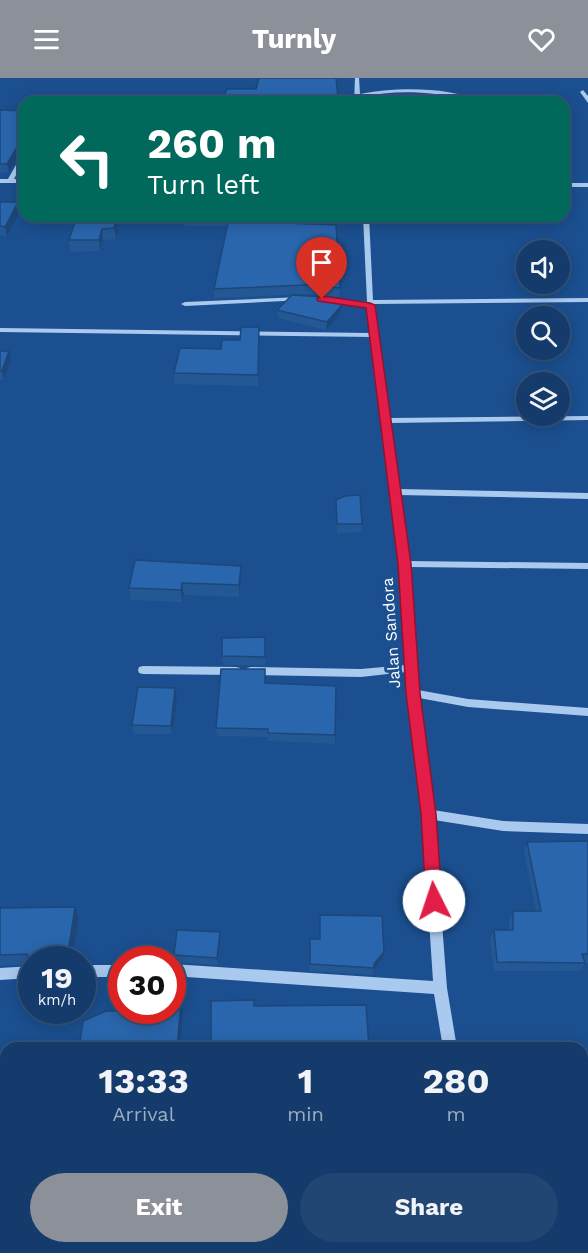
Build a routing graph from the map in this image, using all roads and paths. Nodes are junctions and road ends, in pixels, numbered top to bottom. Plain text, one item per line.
1 (357, 78) edge
2 (584, 92) dead end
3 (358, 96) edge
4 (366, 96) edge
5 (456, 96) edge
6 (588, 101) edge
7 (18, 167) edge
8 (0, 181) edge
9 (10, 181) junction
10 (18, 181) edge
11 (570, 185) edge
12 (588, 185) edge
13 (366, 222) edge
14 (588, 300) edge
15 (185, 304) dead end
16 (370, 304) junction
17 (0, 330) edge
18 (375, 335) junction
19 (588, 418) edge
20 (385, 422) junction
21 (395, 492) junction
22 (588, 496) edge
23 (404, 564) junction
24 (588, 566) edge
25 (411, 668) junction
26 (143, 670) dead end
27 (413, 693) junction
28 (588, 712) edge
29 (428, 814) junction
30 (588, 829) edge
31 (186, 971) edge
32 (18, 973) edge
33 (0, 974) edge
34 (440, 988) junction
35 (449, 1042) edge

1 - 3 street
2 - 6 street
4 - 5 street
7 - 9 street
8 - 9 street
9 - 10 street
11 - 12 street
13 - 16 street, Jalan Sandora
14 - 16 street
15 - 16 street
16 - 18 street, Jalan Sandora
17 - 18 street
18 - 20 street, Jalan Sandora
19 - 20 street
20 - 21 street, Jalan Sandora
21 - 22 street
21 - 23 street, Jalan Sandora
23 - 24 street
23 - 25 street, Jalan Sandora
25 - 26 street
25 - 27 street, Jalan Sandora
27 - 28 street
27 - 29 street, Jalan Sandora
29 - 30 street
29 - 34 street, Jalan Sandora
31 - 34 street
32 - 33 street
34 - 35 street, Jalan Sandora

